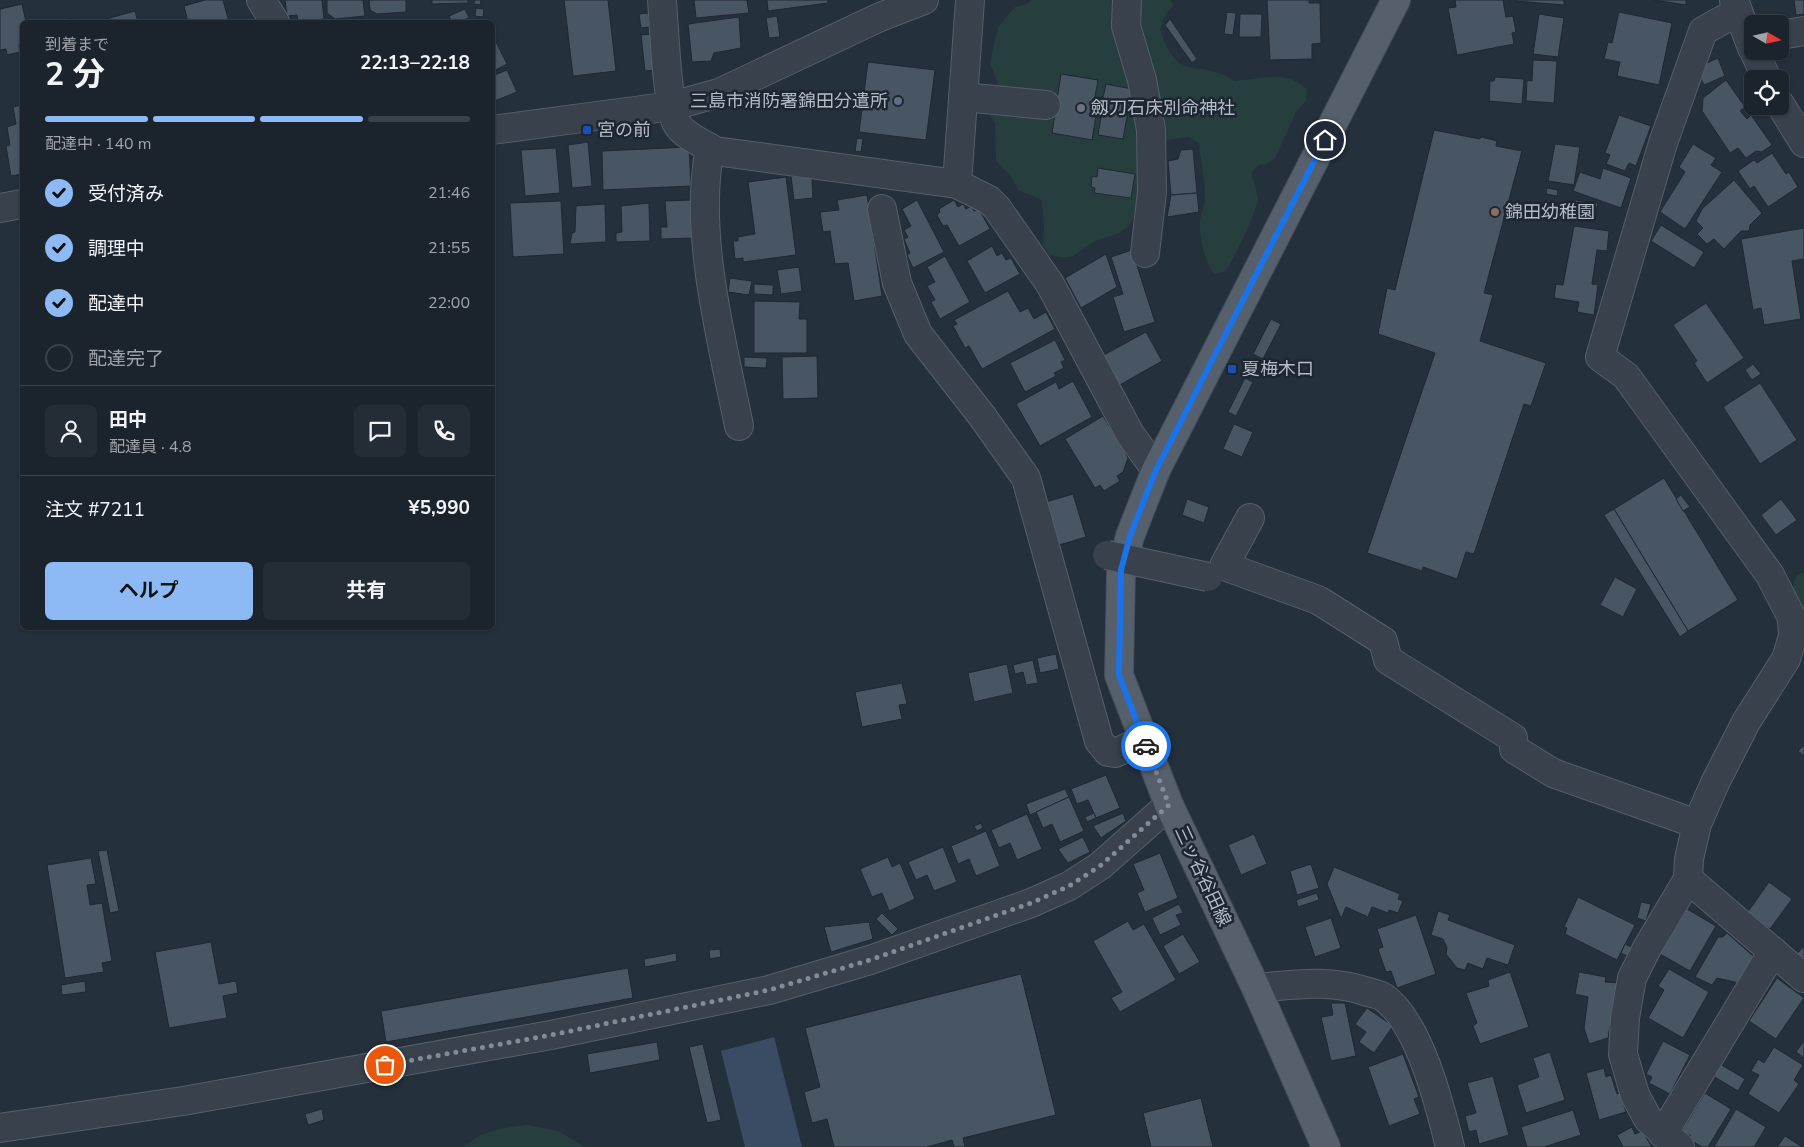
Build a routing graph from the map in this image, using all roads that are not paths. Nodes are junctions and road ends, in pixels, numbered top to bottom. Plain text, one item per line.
1 (261, 0) edge
2 (662, 0) edge
3 (924, 0) edge
4 (970, 0) edge
5 (1127, 0) edge
6 (1396, 0) edge
7 (1736, 6) edge
8 (274, 20) edge
9 (1744, 25) edge
10 (1804, 31) edge
11 (1789, 33) edge
12 (963, 97) junction
13 (1046, 105) dead end
14 (672, 106) junction
15 (1787, 115) edge
16 (495, 130) edge
17 (1804, 143) edge
18 (710, 148) junction
19 (957, 184) junction
20 (20, 204) edge
21 (0, 208) edge
22 (882, 209) dead end
23 (1146, 253) dead end
24 (739, 426) dead end
25 (1156, 470) junction
26 (1250, 518) dead end
27 (1107, 555) dead end
28 (1208, 577) dead end
29 (1144, 740) junction
30 (1169, 805) junction
31 (1697, 824) junction
32 (1688, 879) junction
33 (1773, 951) junction
34 (1804, 978) edge
35 (1256, 988) junction
36 (0, 1128) edge
37 (1672, 1141) edge
38 (1326, 1147) edge
39 (1450, 1147) edge

1 - 8 street
2 - 14 street
3 - 14 street
4 - 12 street
5 - 23 street
6 - 25 main road, 三ッ谷谷田線
7 - 9 street
7 - 31 street
10 - 11 street
12 - 13 street
12 - 19 street
14 - 16 street
14 - 18 street
15 - 17 street
18 - 19 street
18 - 24 street
19 - 25 street
20 - 21 street
22 - 29 street
25 - 29 main road, 三ッ谷谷田線
26 - 31 street
27 - 28 street, bridge
29 - 30 main road, 三ッ谷谷田線
30 - 35 main road, 三ッ谷谷田線
30 - 36 street
31 - 32 street
32 - 33 street
32 - 37 street
33 - 34 street
33 - 37 street
35 - 38 main road, 三ッ谷谷田線
35 - 39 street

